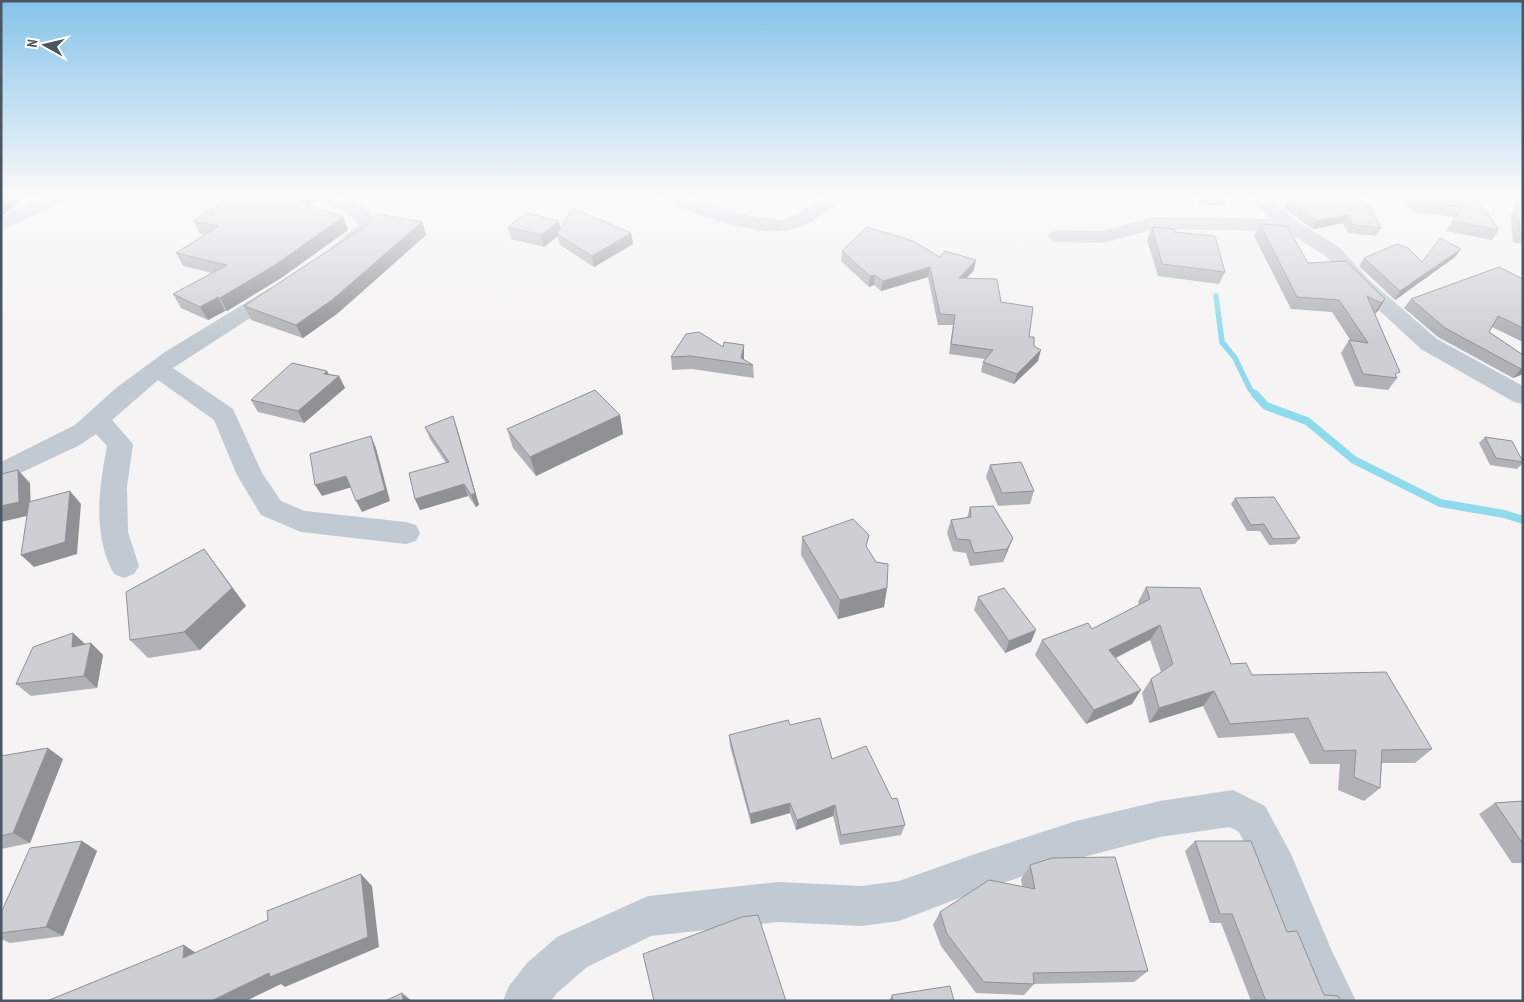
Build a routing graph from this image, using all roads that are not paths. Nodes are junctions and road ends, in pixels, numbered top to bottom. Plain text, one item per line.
1 (346, 245) edge
2 (1322, 245) edge
3 (328, 258) edge
4 (297, 279) edge
5 (158, 368) junction
6 (1523, 396) edge
7 (98, 420) junction
8 (1, 473) edge
9 (406, 532) dead end
10 (124, 566) dead end
11 (524, 1001) edge
12 (1334, 1001) edge

1 - 3 street
2 - 6 street
4 - 5 street
5 - 7 street
5 - 9 street
7 - 8 street
7 - 10 street
11 - 12 street

